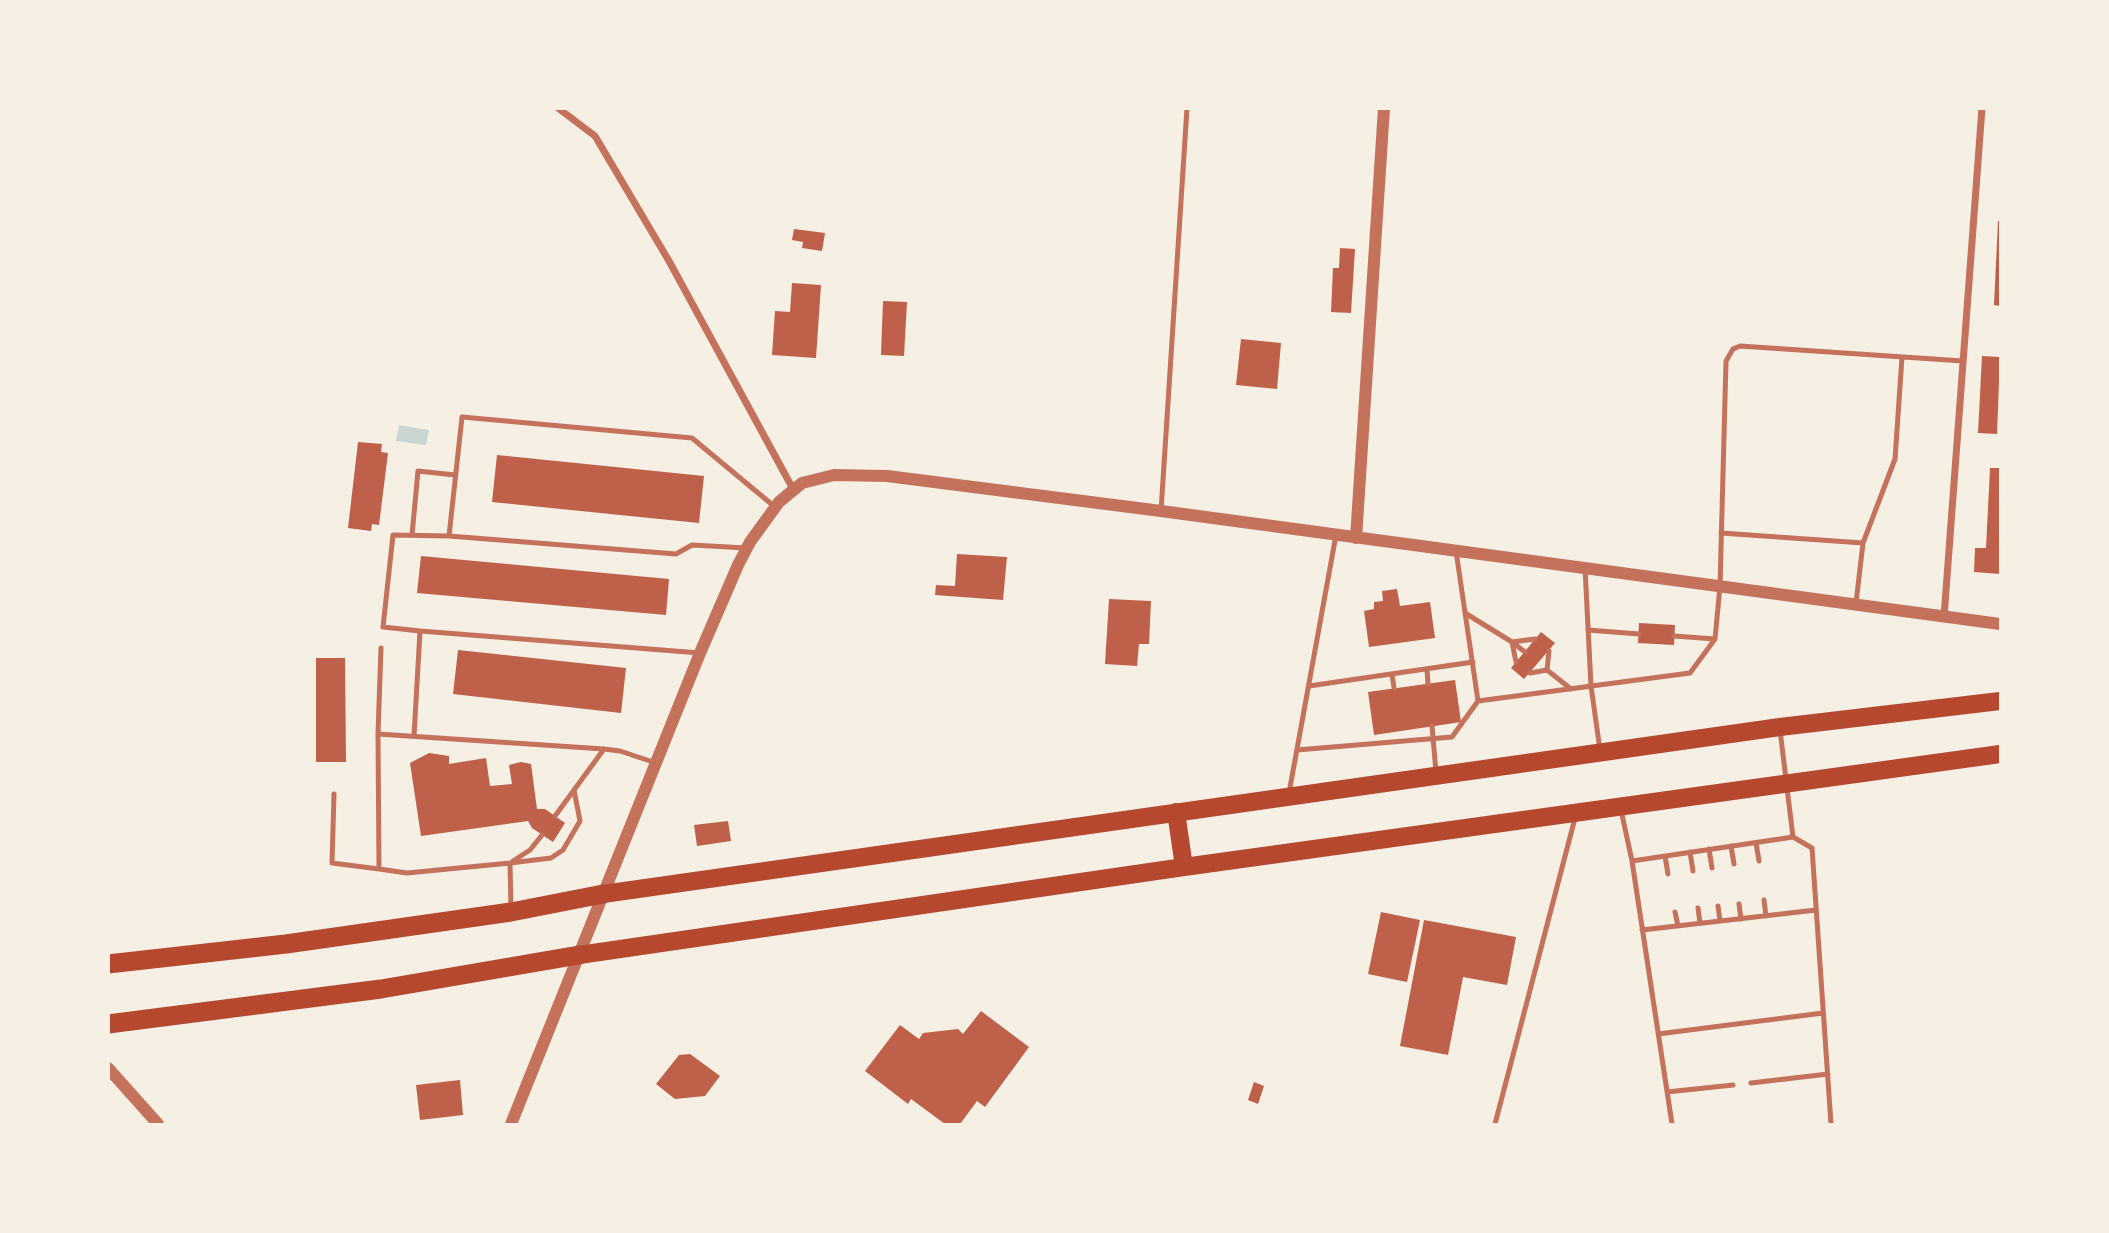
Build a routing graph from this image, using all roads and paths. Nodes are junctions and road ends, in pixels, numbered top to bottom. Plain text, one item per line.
1 (558, 108) edge
2 (1187, 108) edge
3 (1384, 108) edge
4 (1982, 108) edge
5 (1902, 357) junction
6 (1963, 361) junction
7 (455, 475) junction
8 (793, 489) junction
9 (775, 507) junction
10 (1161, 511) junction
11 (1721, 533) junction
12 (412, 535) junction
13 (1336, 535) junction
14 (449, 536) junction
15 (1356, 538) junction
16 (1863, 543) junction
17 (747, 548) junction
18 (1456, 551) junction
19 (1584, 568) junction
20 (1720, 586) junction
21 (1856, 605) junction
22 (1465, 613) junction
23 (1944, 617) junction
24 (2000, 625) edge
25 (1588, 630) junction
26 (420, 631) junction
27 (1639, 634) dead end
28 (1674, 636) dead end
29 (1535, 639) dead end
30 (1715, 639) junction
31 (1512, 642) junction
32 (382, 648) dead end
33 (1549, 651) dead end
34 (1525, 652) dead end
35 (700, 653) junction
36 (1473, 662) junction
37 (1516, 662) dead end
38 (1538, 663) dead end
39 (1427, 669) junction
40 (1547, 670) junction
41 (1530, 673) dead end
42 (1392, 674) junction
43 (1428, 684) dead end
44 (1309, 686) junction
45 (1591, 686) junction
46 (1394, 688) dead end
47 (1571, 689) junction
48 (1478, 701) junction
49 (2000, 701) edge
50 (1432, 726) dead end
51 (1780, 727) junction
52 (1399, 731) dead end
53 (377, 734) junction
54 (414, 736) junction
55 (1434, 738) junction
56 (1400, 741) junction
57 (604, 749) junction
58 (1297, 750) junction
59 (1600, 753) junction
60 (2000, 754) edge
61 (656, 763) junction
62 (1437, 776) junction
63 (1787, 783) junction
64 (574, 790) junction
65 (334, 794) dead end
66 (1288, 796) junction
67 (1620, 806) junction
68 (1176, 812) junction
69 (1577, 812) junction
70 (555, 817) dead end
71 (542, 835) dead end
72 (1793, 837) junction
73 (1756, 843) junction
74 (1731, 846) junction
75 (1709, 849) junction
76 (1690, 852) junction
77 (1665, 856) junction
78 (1759, 860) dead end
79 (1632, 861) junction
80 (510, 863) junction
81 (1734, 864) dead end
82 (1184, 867) junction
83 (1712, 868) dead end
84 (379, 869) junction
85 (1693, 871) dead end
86 (1668, 874) dead end
87 (603, 894) junction
88 (1764, 900) dead end
89 (1739, 904) dead end
90 (1718, 906) dead end
91 (1698, 908) dead end
92 (1816, 910) junction
93 (511, 912) junction
94 (1675, 912) dead end
95 (1766, 916) junction
96 (1741, 919) junction
97 (1720, 921) junction
98 (1700, 923) junction
99 (1678, 926) junction
100 (1643, 930) junction
101 (579, 954) junction
102 (108, 964) edge
103 (1823, 1013) junction
104 (108, 1024) edge
105 (1658, 1034) junction
106 (108, 1068) edge
107 (1828, 1074) junction
108 (1751, 1083) dead end
109 (1733, 1085) dead end
110 (1667, 1092) junction
111 (158, 1125) edge
112 (511, 1125) edge
113 (1495, 1125) edge
114 (1672, 1125) edge
115 (1831, 1125) edge

1 - 8 street
2 - 10 lane
3 - 15 street
4 - 6 street
5 - 6 lane
5 - 11 lane
5 - 16 lane
6 - 23 street
7 - 9 lane
7 - 12 lane
7 - 14 lane
8 - 9 street
8 - 10 street
9 - 17 street
10 - 13 street
11 - 16 lane
11 - 20 lane
12 - 14 lane
12 - 26 lane
13 - 15 street
13 - 44 lane
14 - 17 lane
15 - 18 street
16 - 21 lane
17 - 35 street
18 - 19 street
18 - 22 lane
19 - 20 street
19 - 25 lane
20 - 21 street
20 - 30 lane
21 - 23 street
22 - 31 lane
22 - 36 lane
23 - 24 street
25 - 27 lane
25 - 45 lane
26 - 35 lane
26 - 54 lane
28 - 30 lane
29 - 31 lane
30 - 45 lane
31 - 34 lane
31 - 37 lane
32 - 53 lane
33 - 40 lane
35 - 61 street
36 - 39 lane
36 - 48 lane
38 - 40 lane
39 - 42 lane
39 - 43 lane
40 - 41 lane
40 - 47 lane
42 - 44 lane
42 - 46 lane
44 - 58 lane
45 - 47 lane
45 - 59 lane
47 - 48 lane
48 - 55 lane
49 - 51 main road
50 - 55 lane
51 - 59 main road
51 - 63 lane
52 - 56 lane
53 - 54 lane
53 - 84 lane
54 - 57 lane
55 - 56 lane
55 - 62 lane
56 - 58 lane
57 - 61 lane
57 - 64 lane
58 - 66 lane
59 - 62 main road
60 - 63 main road
61 - 87 street
62 - 66 main road
63 - 67 main road
63 - 72 lane
64 - 70 lane
64 - 80 lane
65 - 84 lane
66 - 68 main road
67 - 69 main road
67 - 79 lane
68 - 82 main road
68 - 87 main road
69 - 82 main road
69 - 113 lane
71 - 80 lane
72 - 73 lane
72 - 92 lane
73 - 74 lane
73 - 78 lane
74 - 75 lane
74 - 81 lane
75 - 76 lane
75 - 83 lane
76 - 77 lane
76 - 85 lane
77 - 79 lane
77 - 86 lane
79 - 100 lane
80 - 84 lane
80 - 93 lane
82 - 101 main road
87 - 93 highway
87 - 101 street
88 - 95 lane
89 - 96 lane
90 - 97 lane
91 - 98 lane
92 - 95 lane
92 - 103 lane
93 - 102 highway
94 - 99 lane
95 - 96 lane
96 - 97 lane
97 - 98 lane
98 - 99 lane
99 - 100 lane
100 - 105 lane
101 - 104 highway
101 - 112 street
103 - 105 lane
103 - 107 lane
105 - 110 lane
106 - 111 street
107 - 108 lane
107 - 115 lane
109 - 110 lane
110 - 114 lane

